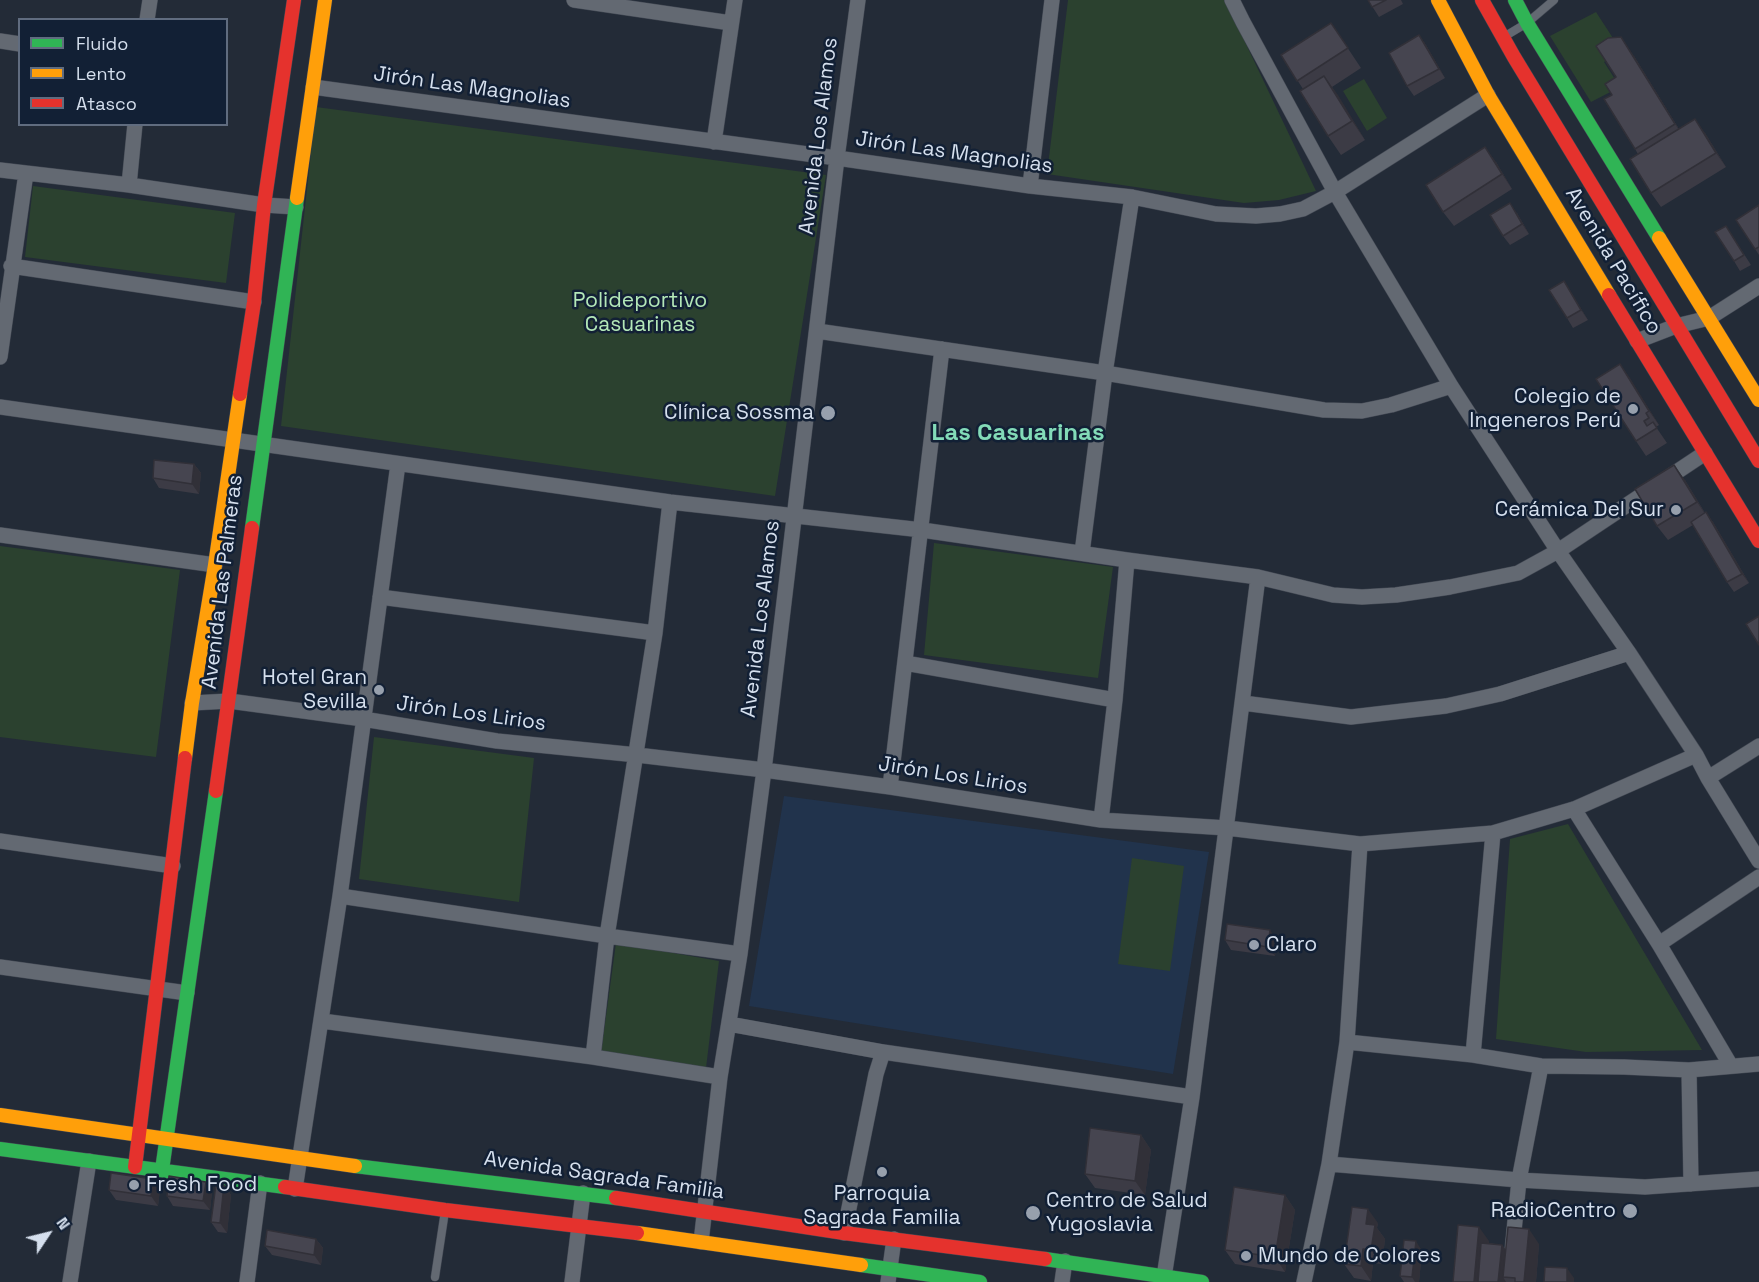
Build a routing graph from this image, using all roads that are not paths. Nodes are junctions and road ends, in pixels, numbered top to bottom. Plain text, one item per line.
1 (150, 0) edge
2 (294, 0) edge
3 (325, 0) edge
4 (574, 0) edge
5 (735, 0) edge
6 (858, 0) edge
7 (1052, 0) edge
8 (1232, 0) edge
9 (1438, 0) edge
10 (1482, 0) edge
11 (1515, 0) edge
12 (1554, 0) edge
13 (614, 3) edge
14 (147, 18) edge
15 (731, 23) junction
16 (1527, 23) junction
17 (1503, 38) junction
18 (0, 41) edge
19 (18, 44) edge
20 (313, 87) junction
21 (1488, 95) junction
22 (135, 126) edge
23 (714, 142) junction
24 (837, 158) junction
25 (1598, 166) junction
26 (0, 170) edge
27 (26, 173) junction
28 (129, 185) junction
29 (1030, 186) junction
30 (1335, 192) junction
31 (1131, 197) junction
32 (264, 205) junction
33 (296, 207) junction
34 (12, 266) junction
35 (1759, 286) edge
36 (254, 302) junction
37 (1709, 318) junction
38 (1676, 326) junction
39 (817, 332) junction
40 (1637, 341) junction
41 (942, 349) junction
42 (0, 357) edge
43 (1105, 373) junction
44 (1451, 387) junction
45 (1759, 400) edge
46 (0, 406) edge
47 (233, 441) junction
48 (263, 445) junction
49 (1705, 453) junction
50 (1759, 461) edge
51 (398, 464) junction
52 (670, 502) junction
53 (794, 516) junction
54 (922, 530) junction
55 (0, 535) edge
56 (1759, 541) edge
57 (1558, 551) junction
58 (1082, 553) junction
59 (1127, 560) junction
60 (215, 566) junction
61 (1258, 577) junction
62 (380, 597) junction
63 (655, 633) junction
64 (1629, 653) junction
65 (905, 663) junction
66 (1115, 700) junction
67 (229, 701) junction
68 (192, 703) junction
69 (1243, 703) junction
70 (363, 719) junction
71 (1759, 746) edge
72 (637, 755) junction
73 (1696, 755) junction
74 (764, 770) junction
75 (1708, 778) junction
76 (890, 787) junction
77 (1574, 809) junction
78 (1101, 820) junction
79 (1227, 828) junction
80 (1493, 833) junction
81 (0, 841) edge
82 (1360, 844) junction
83 (1759, 861) edge
84 (173, 866) junction
85 (1759, 877) edge
86 (340, 896) junction
87 (607, 936) junction
88 (1659, 944) junction
89 (740, 954) junction
90 (0, 967) edge
91 (156, 989) junction
92 (187, 993) junction
93 (322, 1021) junction
94 (729, 1024) junction
95 (1347, 1042) junction
96 (883, 1052) junction
97 (1473, 1055) junction
98 (593, 1057) junction
99 (1759, 1064) edge
100 (1541, 1066) junction
101 (1731, 1066) junction
102 (1689, 1070) junction
103 (720, 1077) junction
104 (1192, 1097) junction
105 (0, 1116) edge
106 (141, 1134) junction
107 (166, 1138) junction
108 (0, 1149) edge
109 (300, 1159) junction
110 (89, 1161) junction
111 (1329, 1164) junction
112 (135, 1167) junction
113 (162, 1170) junction
114 (1759, 1179) edge
115 (1519, 1180) junction
116 (260, 1183) junction
117 (1691, 1184) junction
118 (295, 1189) junction
119 (583, 1193) junction
120 (445, 1210) junction
121 (705, 1211) junction
122 (579, 1225) junction
123 (844, 1233) junction
124 (894, 1239) junction
125 (701, 1242) junction
126 (1065, 1261) junction
127 (889, 1276) edge
128 (435, 1277) dead end
129 (1164, 1277) junction
130 (70, 1282) edge
131 (247, 1282) edge
132 (572, 1282) edge
133 (980, 1282) edge
134 (1062, 1282) edge
135 (1202, 1282) edge
136 (1304, 1282) edge
137 (1509, 1282) edge

1 - 14 street
2 - 32 main road, Avenida Las Palmeras
3 - 20 main road, Avenida Las Palmeras
4 - 13 street
5 - 15 street
6 - 24 street, Avenida Los Alamos
7 - 29 street
8 - 30 street
9 - 21 main road, Avenida Pacífico
10 - 17 main road, Avenida Pacífico
11 - 16 main road
12 - 16 lane
13 - 15 street
15 - 23 street
16 - 17 lane
16 - 25 main road
17 - 25 main road, Avenida Pacífico
18 - 19 street
20 - 23 street, Jirón Las Magnolias
20 - 33 main road, Avenida Las Palmeras
21 - 30 street, Jirón Las Magnolias
21 - 40 main road, Avenida Pacífico
22 - 28 street
23 - 24 street, Jirón Las Magnolias
24 - 29 street, Jirón Las Magnolias
24 - 39 street, Avenida Los Alamos
25 - 37 main road
25 - 38 main road, Avenida Pacífico
26 - 27 street
27 - 28 street
27 - 34 street
28 - 32 street
29 - 31 street, Jirón Las Magnolias
30 - 31 street, Jirón Las Magnolias
30 - 44 street
31 - 43 street
32 - 33 street
32 - 36 main road, Avenida Las Palmeras
33 - 48 main road, Avenida Las Palmeras
34 - 36 street
34 - 42 street
35 - 37 street
36 - 47 main road, Avenida Las Palmeras
37 - 38 street
37 - 45 main road
38 - 40 street
38 - 50 main road, Avenida Pacífico
39 - 41 street
39 - 53 street, Avenida Los Alamos
40 - 49 main road, Avenida Pacífico
41 - 43 street
41 - 54 street
43 - 44 street
43 - 58 street
44 - 57 street
46 - 47 street
47 - 48 street
47 - 60 main road, Avenida Las Palmeras
48 - 51 street
48 - 67 main road, Avenida Las Palmeras
49 - 56 main road, Avenida Pacífico
49 - 57 street
51 - 52 street
51 - 62 street
52 - 53 street
52 - 63 street
53 - 54 street
53 - 74 street, Avenida Los Alamos
54 - 58 street
54 - 65 street
55 - 60 street
57 - 61 street
57 - 64 street
58 - 59 street
59 - 61 street
59 - 66 street
60 - 68 main road, Avenida Las Palmeras
61 - 69 street
62 - 63 street
62 - 70 street
63 - 72 street
64 - 69 street
64 - 73 street
65 - 66 street
65 - 76 street
66 - 78 street
67 - 68 street, Jirón Los Lirios
67 - 70 street, Jirón Los Lirios
67 - 92 main road, Avenida Las Palmeras
68 - 84 main road, Avenida Las Palmeras
69 - 79 street
70 - 72 street, Jirón Los Lirios
70 - 86 street
71 - 75 street
72 - 74 street, Jirón Los Lirios
72 - 87 street
73 - 75 street
73 - 77 street, Jirón Los Lirios
74 - 76 street, Jirón Los Lirios
74 - 89 street, Avenida Los Alamos
75 - 83 street
76 - 78 street, Jirón Los Lirios
77 - 80 street, Jirón Los Lirios
77 - 88 street
78 - 79 street, Jirón Los Lirios
79 - 82 street, Jirón Los Lirios
79 - 104 street
80 - 82 street, Jirón Los Lirios
80 - 97 street
81 - 84 street
82 - 95 street
84 - 91 main road, Avenida Las Palmeras
85 - 88 street
86 - 87 street
86 - 93 street
87 - 89 street
87 - 98 street
88 - 101 street
89 - 94 street, Avenida Los Alamos
90 - 91 street
91 - 92 street
91 - 106 main road, Avenida Las Palmeras
92 - 107 main road, Avenida Las Palmeras
93 - 98 street
93 - 109 street
94 - 96 street
94 - 103 street, Avenida Los Alamos
95 - 97 street
95 - 111 street
96 - 104 street
96 - 123 street
97 - 100 street
98 - 103 street
99 - 101 street
100 - 102 street
100 - 115 street
101 - 102 street
102 - 117 street
103 - 121 street, Avenida Los Alamos
104 - 129 street
105 - 106 main road, Avenida Sagrada Familia
106 - 107 main road, Avenida Sagrada Familia
106 - 112 main road, Avenida Las Palmeras
107 - 109 main road, Avenida Sagrada Familia
107 - 113 main road, Avenida Las Palmeras
108 - 110 main road
109 - 118 street
109 - 119 main road, Avenida Sagrada Familia
110 - 112 main road
110 - 130 street
111 - 115 street
111 - 136 street
112 - 113 main road
113 - 116 main road
114 - 117 street
115 - 117 street
115 - 137 street
116 - 118 main road
116 - 131 street
118 - 120 main road
119 - 121 main road, Avenida Sagrada Familia
119 - 122 street
120 - 122 main road
120 - 128 lane
121 - 123 main road, Avenida Sagrada Familia
121 - 125 street, Avenida Los Alamos
122 - 125 main road
122 - 132 street
123 - 124 main road, Avenida Sagrada Familia
124 - 126 main road, Avenida Sagrada Familia
124 - 127 street
125 - 127 main road
126 - 129 main road, Avenida Sagrada Familia
126 - 134 street
127 - 133 main road
129 - 135 main road, Avenida Sagrada Familia

